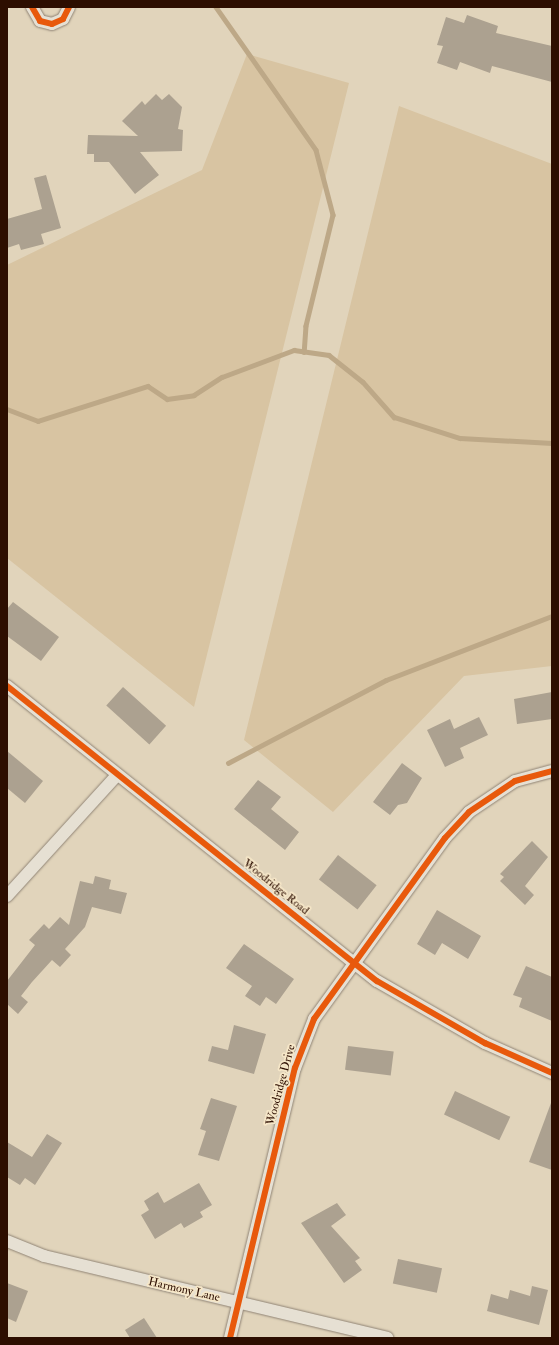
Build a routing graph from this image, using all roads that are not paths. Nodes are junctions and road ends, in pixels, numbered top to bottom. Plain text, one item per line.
1 (32, 7) edge
2 (69, 7) edge
3 (7, 686) edge
4 (552, 771) edge
5 (117, 775) junction
6 (7, 896) edge
7 (356, 965) junction
8 (552, 1073) edge
9 (7, 1241) edge
10 (238, 1303) junction
11 (230, 1338) edge
12 (387, 1338) edge

1 - 2 street
3 - 5 street, Woodridge Road
4 - 7 street, Woodridge Drive
5 - 6 street
5 - 7 street, Woodridge Road
7 - 8 street, Woodridge Road
7 - 10 street, Woodridge Drive
9 - 10 street, Harmony Lane
10 - 11 street, Woodridge Drive
10 - 12 street, Harmony Lane

